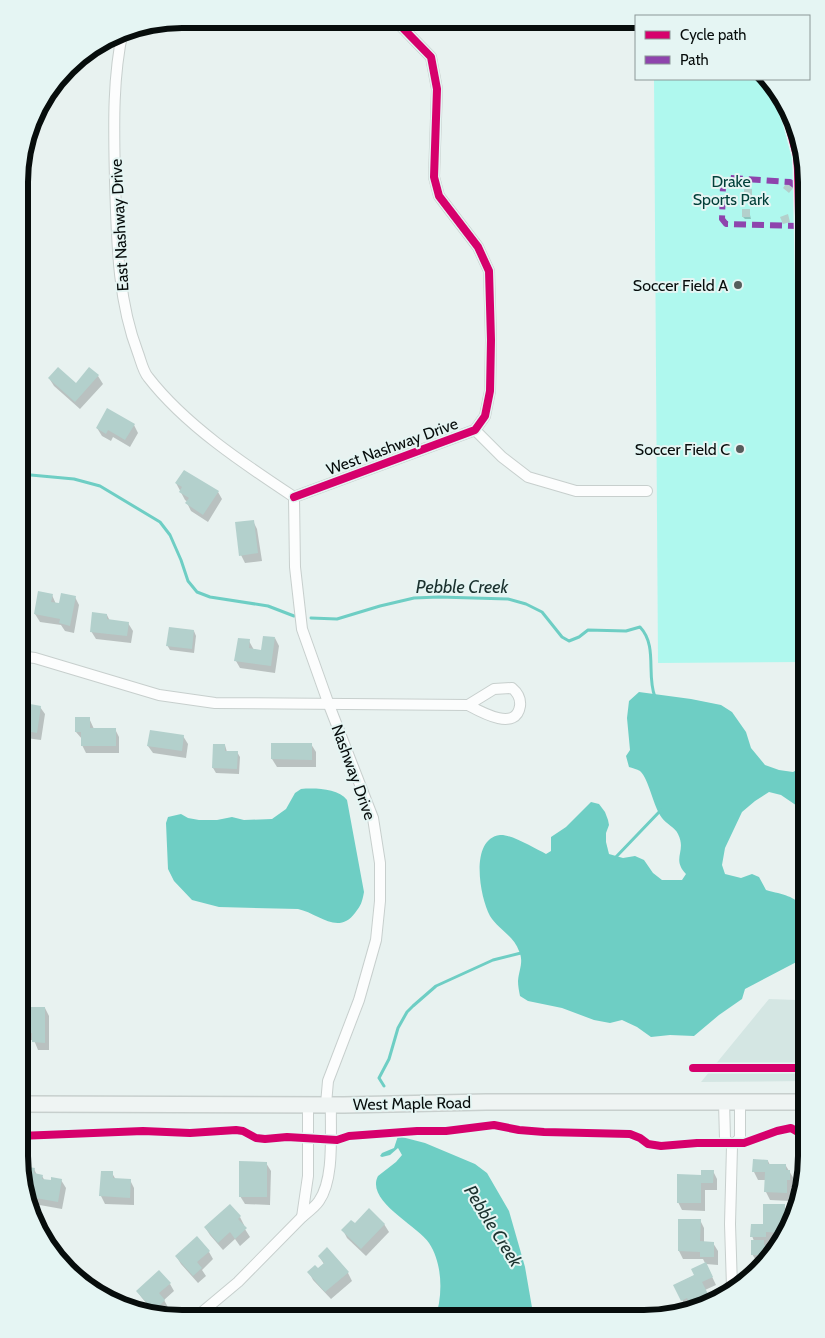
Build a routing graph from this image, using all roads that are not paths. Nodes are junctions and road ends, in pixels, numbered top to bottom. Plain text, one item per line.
1 (403, 28) edge
2 (121, 40) edge
3 (475, 430) junction
4 (646, 491) dead end
5 (294, 497) junction
6 (27, 658) edge
7 (329, 705) junction
8 (468, 705) junction
9 (724, 1102) junction
10 (740, 1102) junction
11 (797, 1102) edge
12 (27, 1104) edge
13 (308, 1104) junction
14 (328, 1104) junction
15 (732, 1146) junction
16 (302, 1217) junction
17 (732, 1282) edge
18 (205, 1310) edge

1 - 3 street, West Nashway Drive
2 - 5 street, East Nashway Drive
3 - 4 street
3 - 5 street, West Nashway Drive
5 - 7 street, Nashway Drive
6 - 7 street
7 - 8 street
7 - 14 street, Nashway Drive
8 - 8 street
9 - 10 main road, West Maple Road
9 - 14 main road, West Maple Road
9 - 15 street
10 - 11 main road, West Maple Road
10 - 15 street
12 - 13 main road, West Maple Road
13 - 14 main road, West Maple Road
13 - 16 street
14 - 16 street, Nashway Drive
15 - 17 street
16 - 18 street, Nashway Drive

